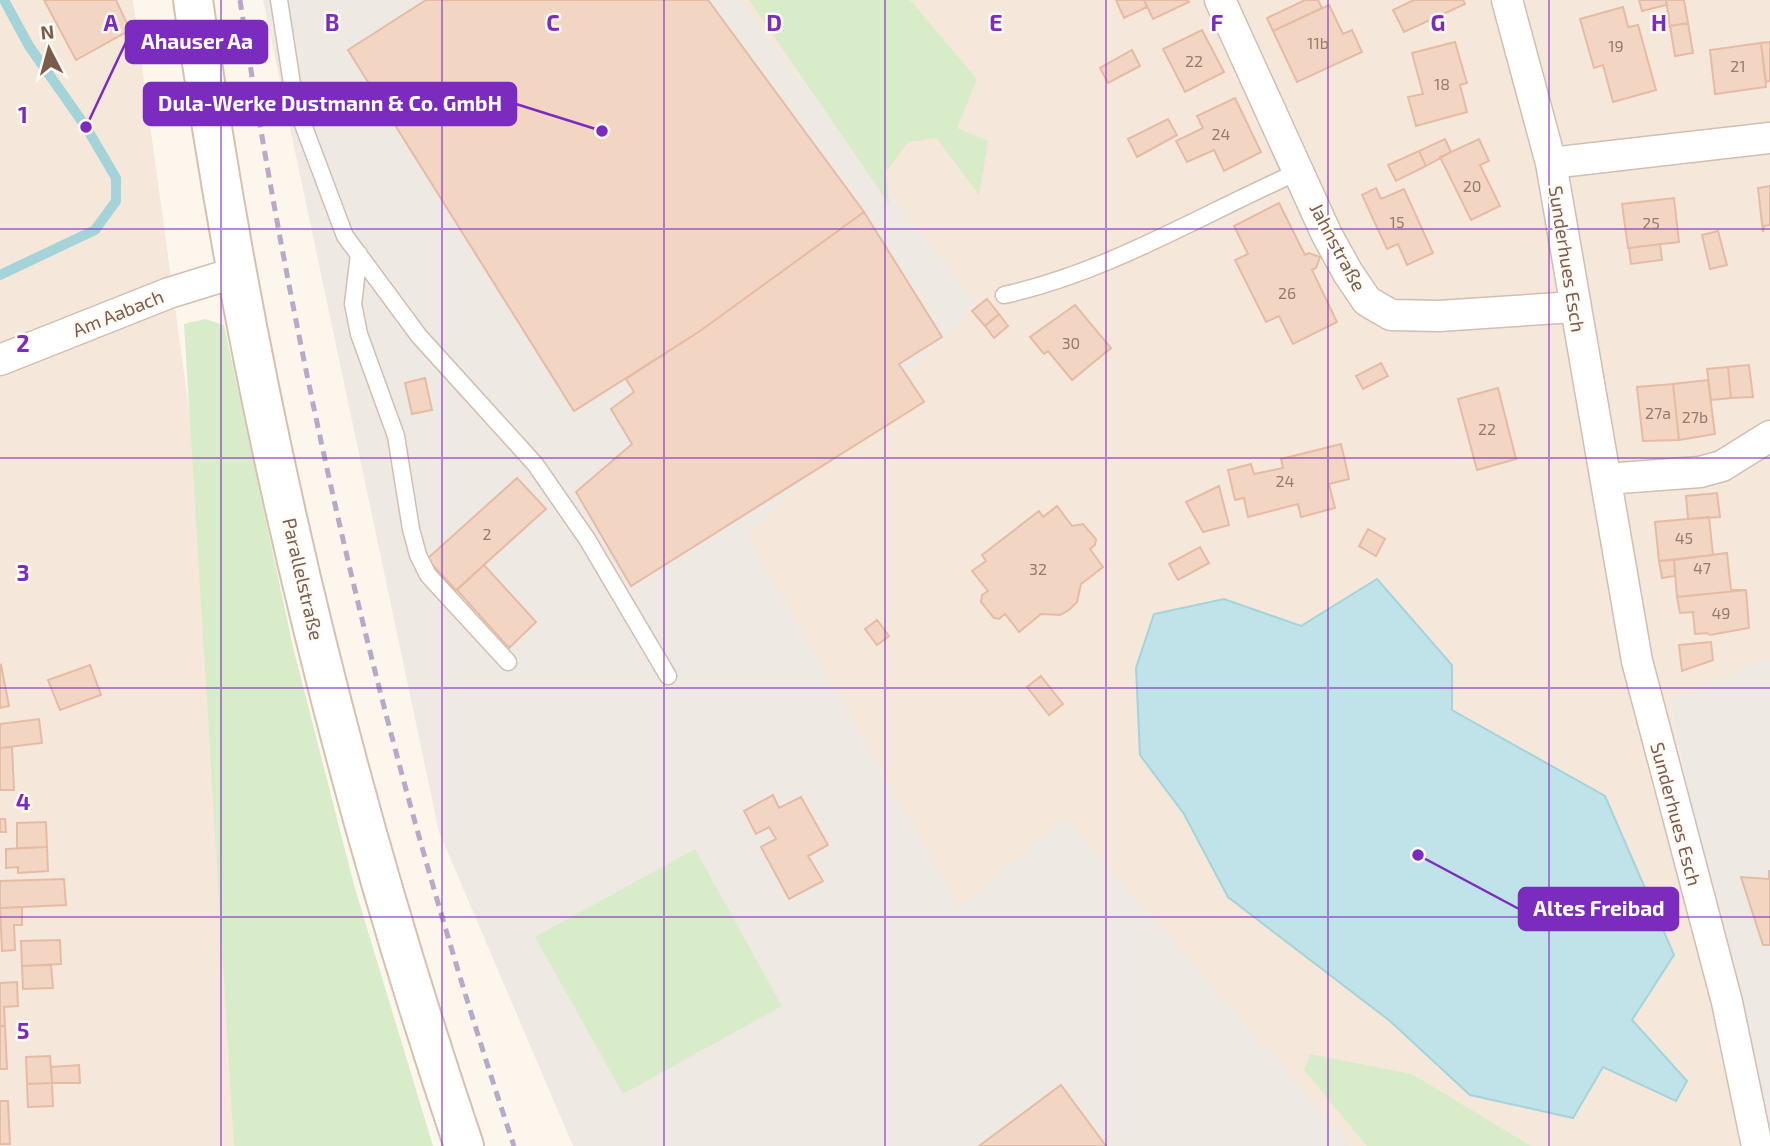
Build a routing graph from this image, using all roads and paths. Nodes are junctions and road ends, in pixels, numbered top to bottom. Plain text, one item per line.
1 (194, 0) edge
2 (279, 0) edge
3 (1220, 0) edge
4 (1507, 0) edge
5 (1770, 138) edge
6 (1551, 163) junction
7 (1300, 172) junction
8 (359, 254) junction
9 (237, 272) junction
10 (1004, 295) dead end
11 (1574, 306) junction
12 (0, 360) edge
13 (1770, 436) edge
14 (1606, 479) junction
15 (508, 662) dead end
16 (668, 676) dead end
17 (464, 1146) edge
18 (1757, 1146) edge

1 - 9 main road, Parallelstraße
2 - 8 lane
3 - 7 street, Jahnstraße
4 - 6 street, Sunderhues Esch
5 - 6 street, Sunderhues Esch
6 - 11 street, Sunderhues Esch
7 - 10 lane
7 - 11 street, Jahnstraße
8 - 15 lane
8 - 16 lane
9 - 12 street, Am Aabach
9 - 17 main road, Parallelstraße
11 - 14 street, Sunderhues Esch
13 - 14 street
14 - 18 street, Sunderhues Esch

